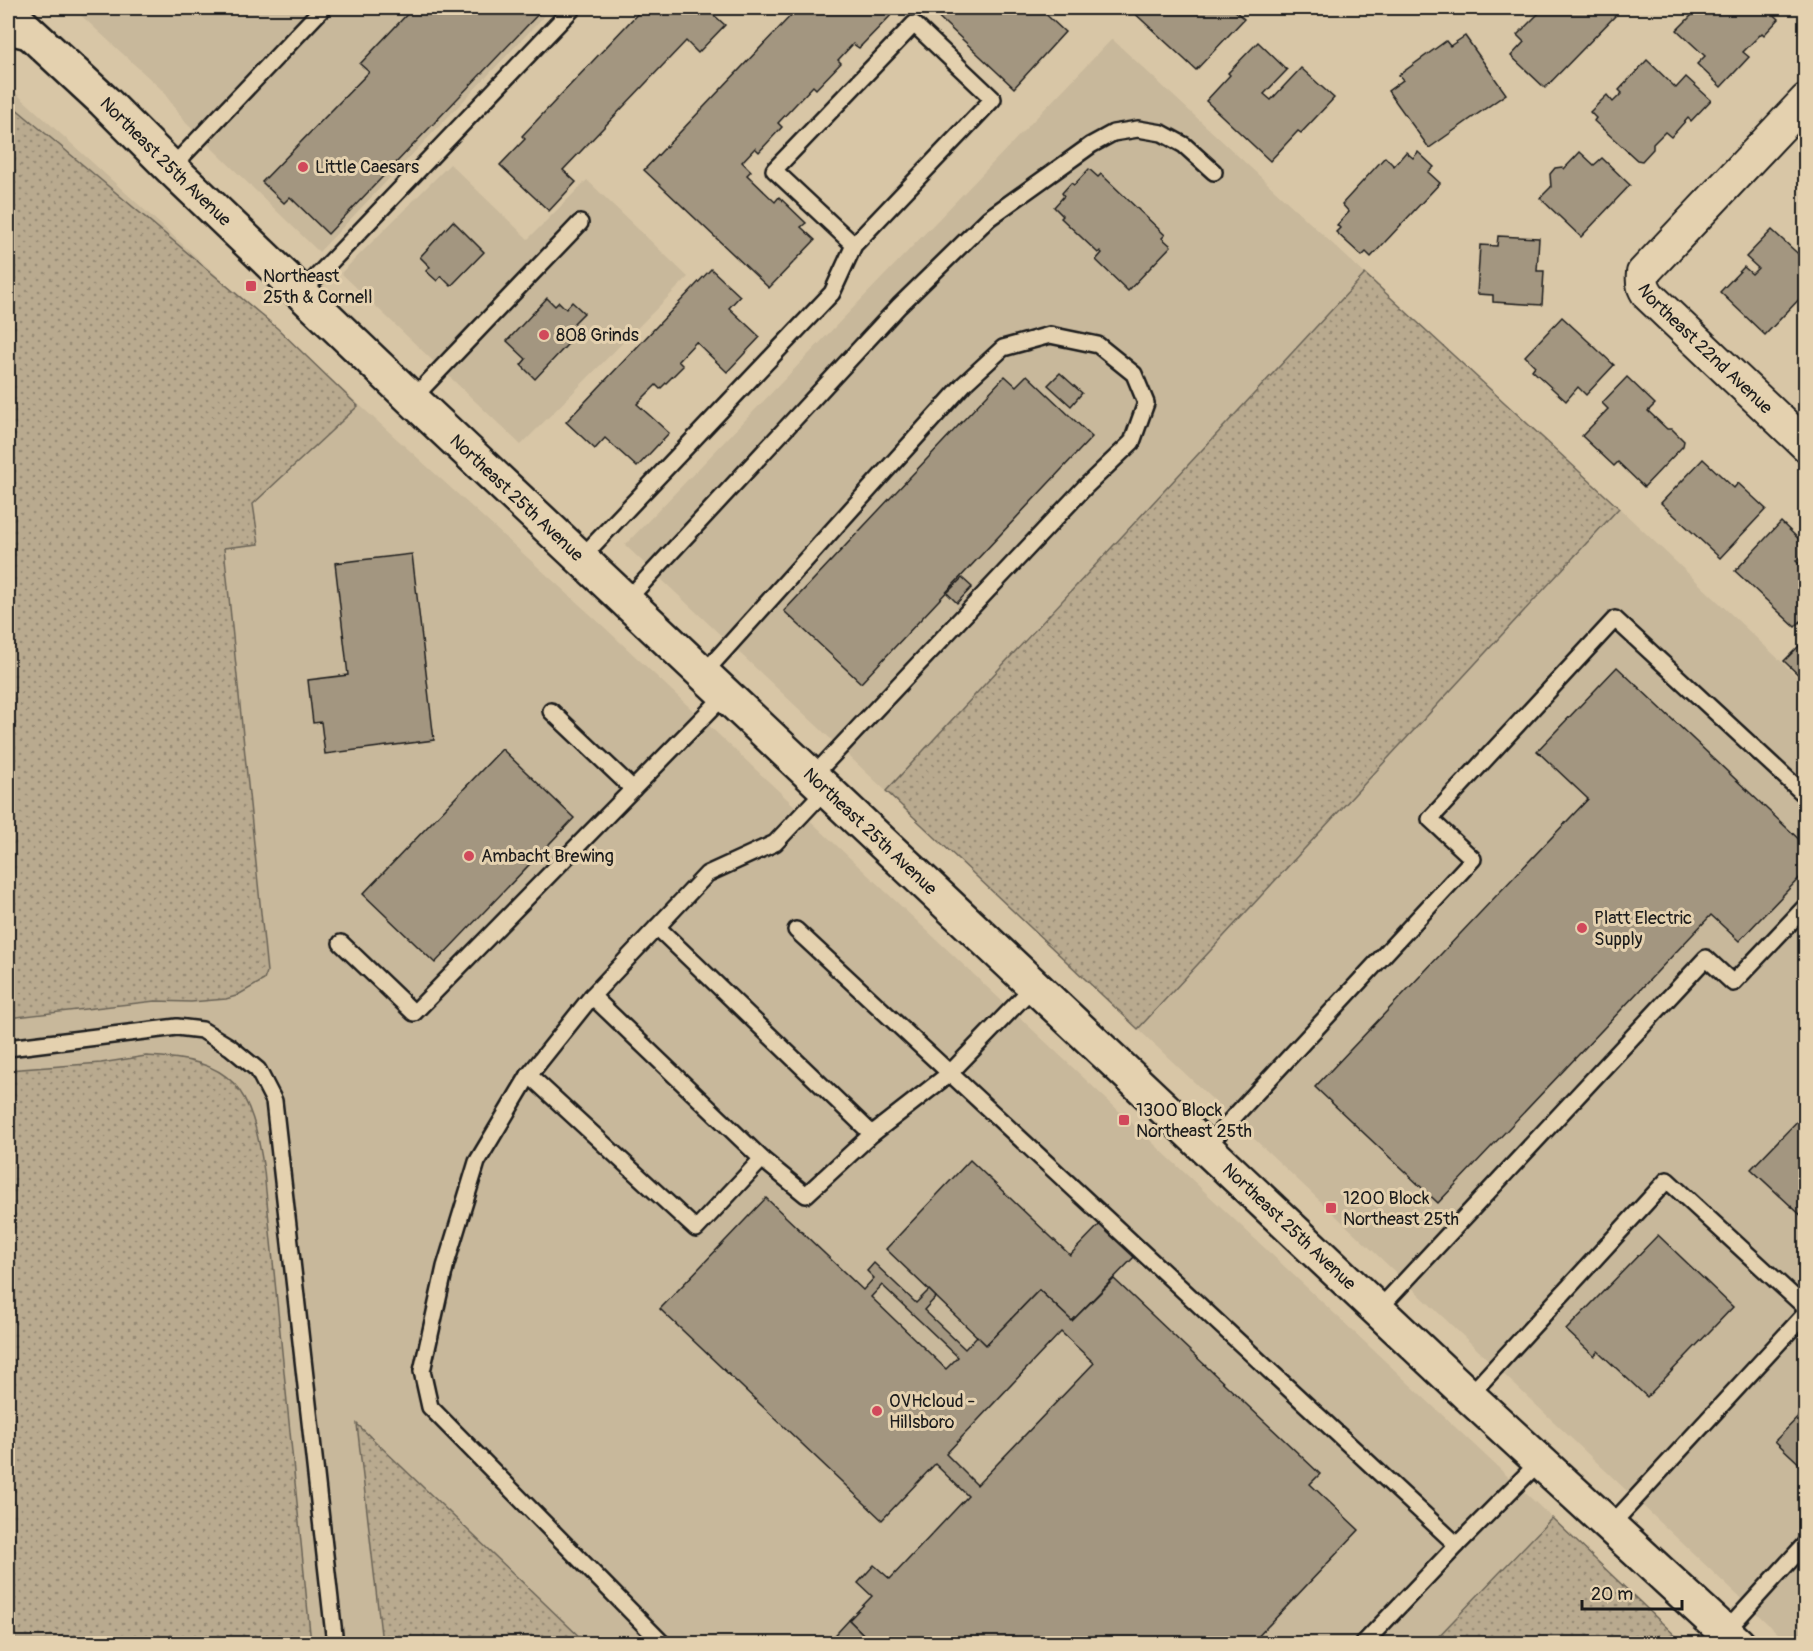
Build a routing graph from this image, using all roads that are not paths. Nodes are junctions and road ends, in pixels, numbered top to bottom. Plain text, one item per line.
1 (323, 8) edge
2 (573, 8) edge
3 (15, 24) edge
4 (1806, 100) edge
5 (171, 168) junction
6 (1214, 172) dead end
7 (580, 223) dead end
8 (854, 245) junction
9 (301, 293) junction
10 (412, 399) junction
11 (1806, 445) edge
12 (581, 558) junction
13 (626, 601) junction
14 (714, 684) junction
15 (551, 711) dead end
16 (819, 783) junction
17 (633, 789) junction
18 (1806, 796) edge
19 (1806, 906) edge
20 (657, 927) junction
21 (796, 930) dead end
22 (341, 943) dead end
23 (1034, 986) junction
24 (592, 996) junction
25 (8, 1048) edge
26 (949, 1074) junction
27 (529, 1075) junction
28 (872, 1134) junction
29 (1206, 1147) junction
30 (762, 1159) junction
31 (1806, 1308) edge
32 (1378, 1310) junction
33 (1806, 1313) edge
34 (1468, 1396) junction
35 (1539, 1462) junction
36 (1611, 1525) junction
37 (1806, 1543) edge
38 (1457, 1545) junction
39 (1732, 1637) edge
40 (335, 1644) edge
41 (663, 1644) edge
42 (1363, 1644) edge

1 - 5 lane
2 - 9 lane
3 - 5 main road, Northeast 25th Avenue
4 - 11 street, Northeast 22nd Avenue
5 - 9 main road, Northeast 25th Avenue
6 - 13 lane
7 - 10 lane
8 - 8 lane
8 - 12 lane
9 - 10 main road, Northeast 25th Avenue
10 - 12 main road, Northeast 25th Avenue
12 - 13 main road, Northeast 25th Avenue
13 - 14 main road, Northeast 25th Avenue
14 - 16 main road, Northeast 25th Avenue
14 - 16 lane
14 - 17 lane
15 - 17 lane
16 - 20 lane
16 - 23 main road, Northeast 25th Avenue
17 - 22 lane
18 - 29 lane
19 - 32 lane
20 - 24 lane
20 - 28 lane
21 - 26 lane
23 - 26 lane
23 - 29 main road, Northeast 25th Avenue
24 - 27 lane
24 - 30 lane
25 - 40 lane
26 - 28 lane
26 - 38 lane
27 - 30 lane
27 - 41 lane
28 - 30 lane
29 - 32 main road, Northeast 25th Avenue
31 - 34 lane
32 - 34 main road, Northeast 25th Avenue
33 - 36 lane
34 - 35 main road, Northeast 25th Avenue
35 - 36 main road, Northeast 25th Avenue
35 - 38 lane
36 - 39 main road, Northeast 25th Avenue
37 - 39 lane
38 - 42 lane

